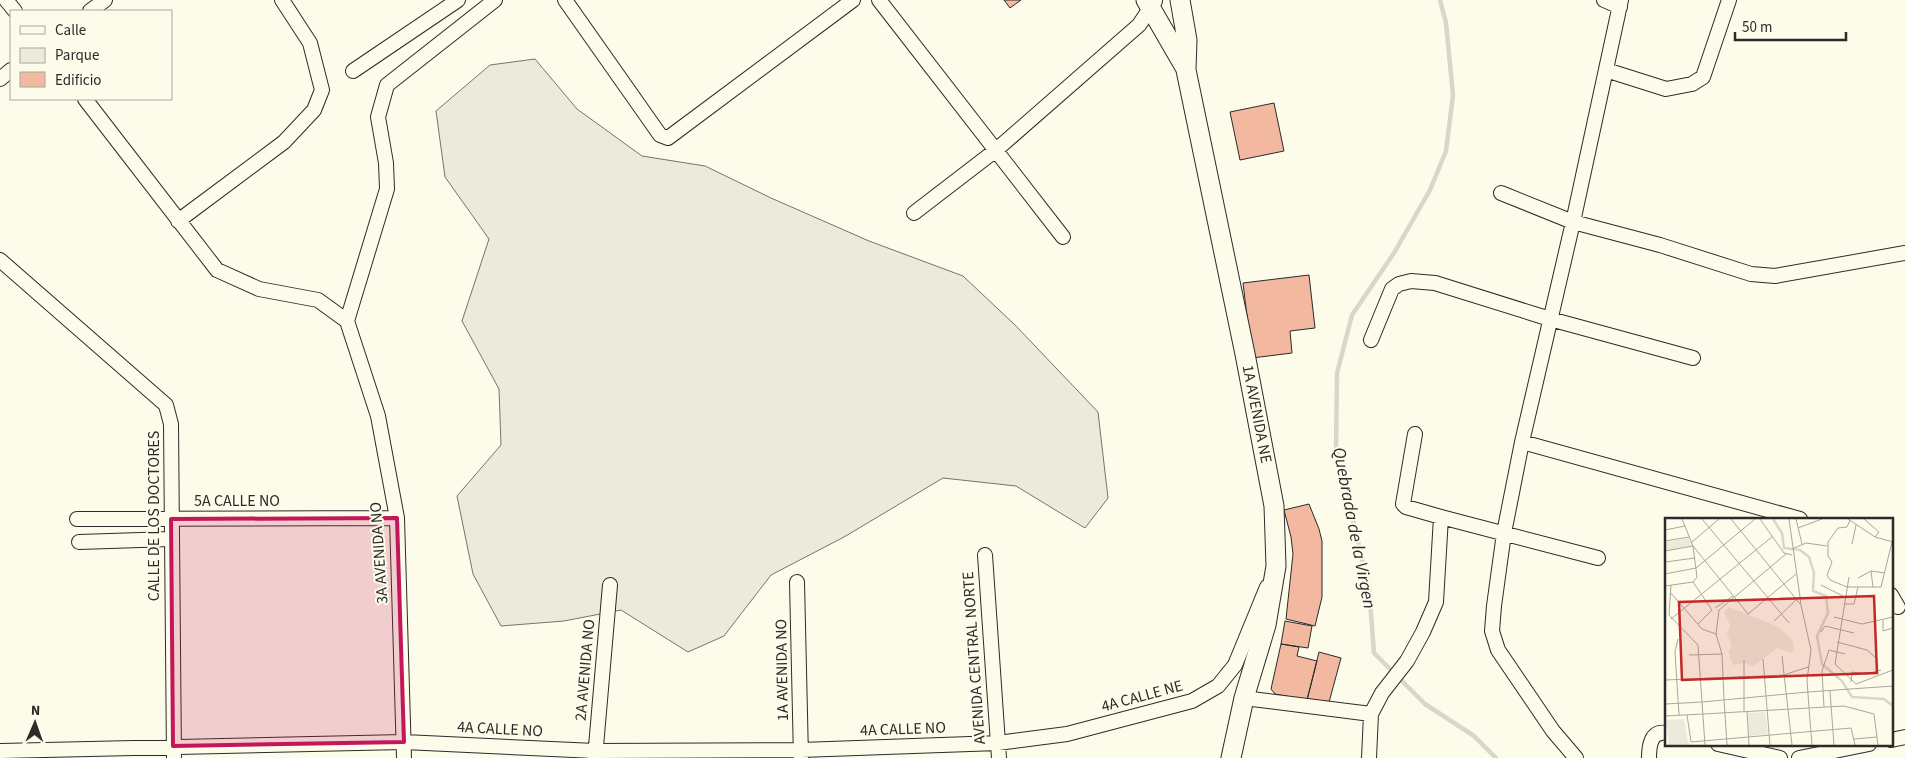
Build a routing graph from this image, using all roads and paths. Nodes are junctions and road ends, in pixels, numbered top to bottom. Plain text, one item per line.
1 (6, 0) edge
2 (105, 0) edge
3 (282, 0) edge
4 (458, 0) edge
5 (495, 0) edge
6 (564, 0) edge
7 (853, 0) edge
8 (879, 0) edge
9 (1180, 0) edge
10 (1604, 0) edge
11 (1729, 0) edge
12 (1151, 2) edge
13 (1620, 3) edge
14 (14, 10) edge
15 (91, 10) edge
16 (1186, 70) junction
17 (1606, 70) junction
18 (10, 71) edge
19 (353, 71) dead end
20 (0, 79) edge
21 (86, 100) edge
22 (996, 150) junction
23 (1501, 193) dead end
24 (914, 213) dead end
25 (178, 221) junction
26 (1573, 222) junction
27 (1063, 237) dead end
28 (1905, 253) edge
29 (0, 260) edge
30 (1550, 319) junction
31 (347, 321) junction
32 (1371, 340) dead end
33 (1693, 358) dead end
34 (1415, 434) dead end
35 (1522, 442) junction
36 (1441, 517) junction
37 (397, 518) junction
38 (1796, 518) edge
39 (77, 519) dead end
40 (171, 519) junction
41 (1504, 533) junction
42 (171, 539) junction
43 (79, 542) dead end
44 (985, 555) dead end
45 (1598, 558) dead end
46 (1276, 566) junction
47 (797, 582) dead end
48 (610, 585) dead end
49 (1892, 597) edge
50 (1898, 607) dead end
51 (1244, 698) junction
52 (1371, 714) junction
53 (1665, 733) edge
54 (1905, 737) edge
55 (1892, 740) edge
56 (404, 742) junction
57 (998, 743) junction
58 (1727, 746) edge
59 (1858, 746) edge
60 (0, 750) edge
61 (173, 752) edge
62 (595, 754) edge
63 (801, 754) edge
64 (404, 758) edge
65 (999, 758) edge
66 (1231, 758) edge
67 (1369, 758) edge
68 (1576, 758) edge
69 (1649, 758) edge
70 (1780, 758) edge
71 (1799, 758) edge

1 - 14 street
2 - 15 street
3 - 25 street
4 - 19 street
5 - 31 street
6 - 7 street
8 - 22 street
9 - 16 main road
10 - 13 street
11 - 17 street
12 - 16 main road
12 - 22 street
13 - 17 street
16 - 46 main road, 1A AVENIDA NE
17 - 26 street
18 - 20 street
21 - 25 street
22 - 24 street
22 - 27 street
23 - 26 street
25 - 31 street
26 - 28 street
26 - 30 street
29 - 40 street, CALLE DE LOS DOCTORES
30 - 32 street
30 - 33 street
30 - 35 street
31 - 37 street, 3A AVENIDA NO
34 - 36 street
35 - 38 street
35 - 41 street
36 - 41 street
36 - 52 street
37 - 40 street, 5A CALLE NO
37 - 56 street, 3A AVENIDA NO
39 - 40 street, 5A CALLE NO
40 - 42 street, CALLE DE LOS DOCTORES
41 - 45 street
41 - 68 street
42 - 43 street
42 - 61 street, CALLE DE LOS DOCTORES
44 - 57 street, AVENIDA CENTRAL NORTE
46 - 51 main road, 1A AVENIDA NE
46 - 57 street, 4A CALLE NE
47 - 63 street, 1A AVENIDA NO
48 - 62 street, 2A AVENIDA NO
49 - 50 street
51 - 52 street
51 - 66 main road, 1A AVENIDA NE
52 - 67 street
53 - 69 street
54 - 55 street
56 - 61 street, 4A CALLE NO
56 - 62 street, 4A CALLE NO
56 - 64 street, 3A AVENIDA NO
57 - 63 street, 4A CALLE NO
57 - 65 street, AVENIDA CENTRAL NORTE
58 - 70 street
59 - 71 street
60 - 61 street, 4A CALLE NO
62 - 63 street, 4A CALLE NO

